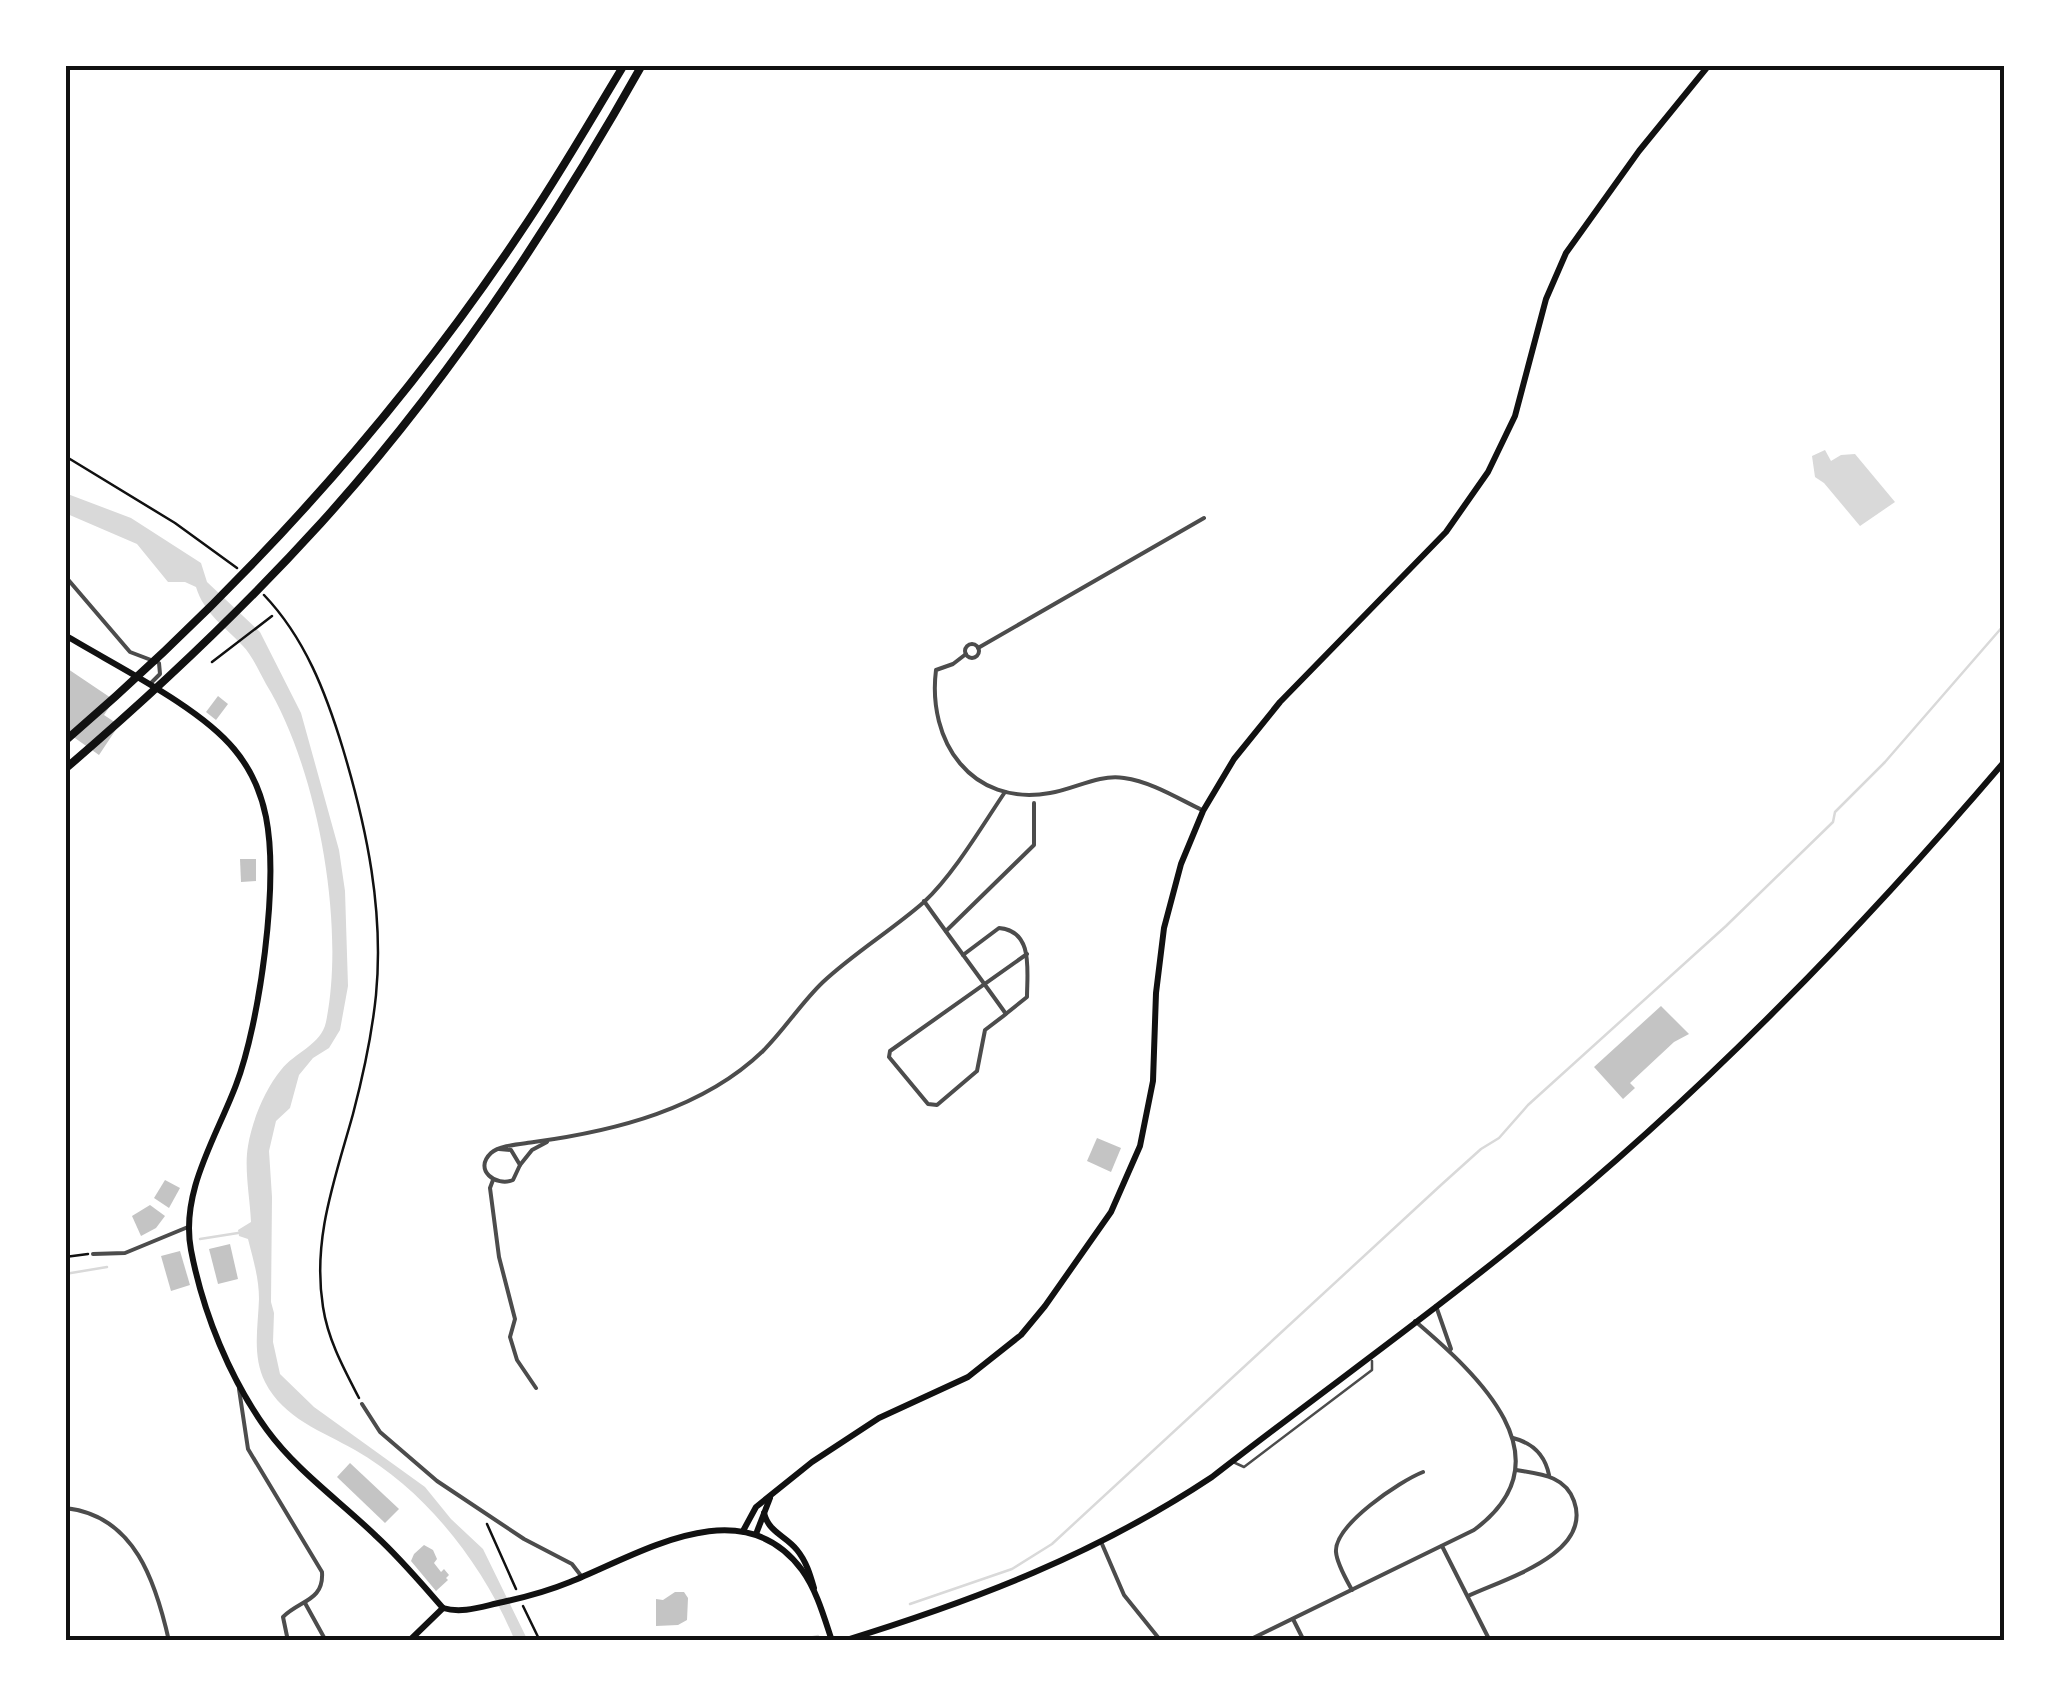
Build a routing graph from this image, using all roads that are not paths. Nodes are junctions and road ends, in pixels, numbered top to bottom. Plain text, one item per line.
1 (624, 65) edge
2 (642, 65) edge
3 (1709, 65) edge
4 (1204, 518) dead end
5 (65, 576) edge
6 (65, 636) edge
7 (978, 648) junction
8 (966, 654) junction
9 (148, 686) junction
10 (65, 741) edge
11 (2004, 762) edge
12 (65, 770) edge
13 (1004, 792) junction
14 (1034, 803) dead end
15 (1203, 811) junction
16 (924, 901) junction
17 (946, 931) junction
18 (1028, 954) junction
19 (963, 955) junction
20 (984, 984) junction
21 (1006, 1014) junction
22 (551, 1140) junction
23 (499, 1149) junction
24 (520, 1165) junction
25 (493, 1180) junction
26 (189, 1227) junction
27 (93, 1254) road end
28 (1436, 1306) junction
29 (1415, 1322) junction
30 (1452, 1353) junction
31 (238, 1383) junction
32 (536, 1388) dead end
33 (362, 1404) road end
34 (1513, 1438) junction
35 (1516, 1470) junction
36 (1424, 1472) dead end
37 (1549, 1476) junction
38 (770, 1496) junction
39 (65, 1508) edge
40 (764, 1513) junction
41 (743, 1531) junction
42 (756, 1534) junction
43 (1102, 1544) junction
44 (1442, 1546) junction
45 (582, 1578) junction
46 (1352, 1590) junction
47 (816, 1596) junction
48 (1468, 1596) junction
49 (304, 1603) junction
50 (442, 1608) junction
51 (1293, 1618) junction
52 (1487, 1640) edge
53 (169, 1641) edge
54 (288, 1641) edge
55 (326, 1641) edge
56 (410, 1641) edge
57 (832, 1641) edge
58 (843, 1641) edge
59 (1160, 1641) edge
60 (1246, 1641) edge
61 (1304, 1641) edge

1 - 10 highway
2 - 12 highway
3 - 15 main road
4 - 7 street
5 - 9 street
6 - 9 main road
7 - 8 street
7 - 8 street
8 - 13 street
9 - 26 main road
11 - 28 main road
13 - 15 street
13 - 16 street
14 - 17 street
15 - 38 main road
16 - 17 street
16 - 22 street
17 - 19 street
18 - 19 street
18 - 20 street
18 - 21 street
19 - 20 street
20 - 21 street
20 - 21 street
22 - 23 street
22 - 24 street
23 - 24 street
23 - 25 street
24 - 25 street
25 - 32 street
26 - 27 street
26 - 31 main road
28 - 29 main road
28 - 30 street
29 - 30 street
29 - 43 main road
30 - 34 street
31 - 49 street
31 - 50 main road
33 - 45 street
34 - 35 street
34 - 37 street
35 - 37 street
35 - 44 street
36 - 46 street
37 - 48 street
38 - 40 main road
38 - 41 main road
39 - 53 street
40 - 42 main road
40 - 47 main road
41 - 42 main road
41 - 45 main road
42 - 47 main road
43 - 58 main road
43 - 59 street
44 - 46 street
44 - 48 street
45 - 50 main road
46 - 51 street
47 - 57 main road
48 - 52 street
49 - 54 street
49 - 55 street
50 - 56 main road
51 - 60 street
51 - 61 street

